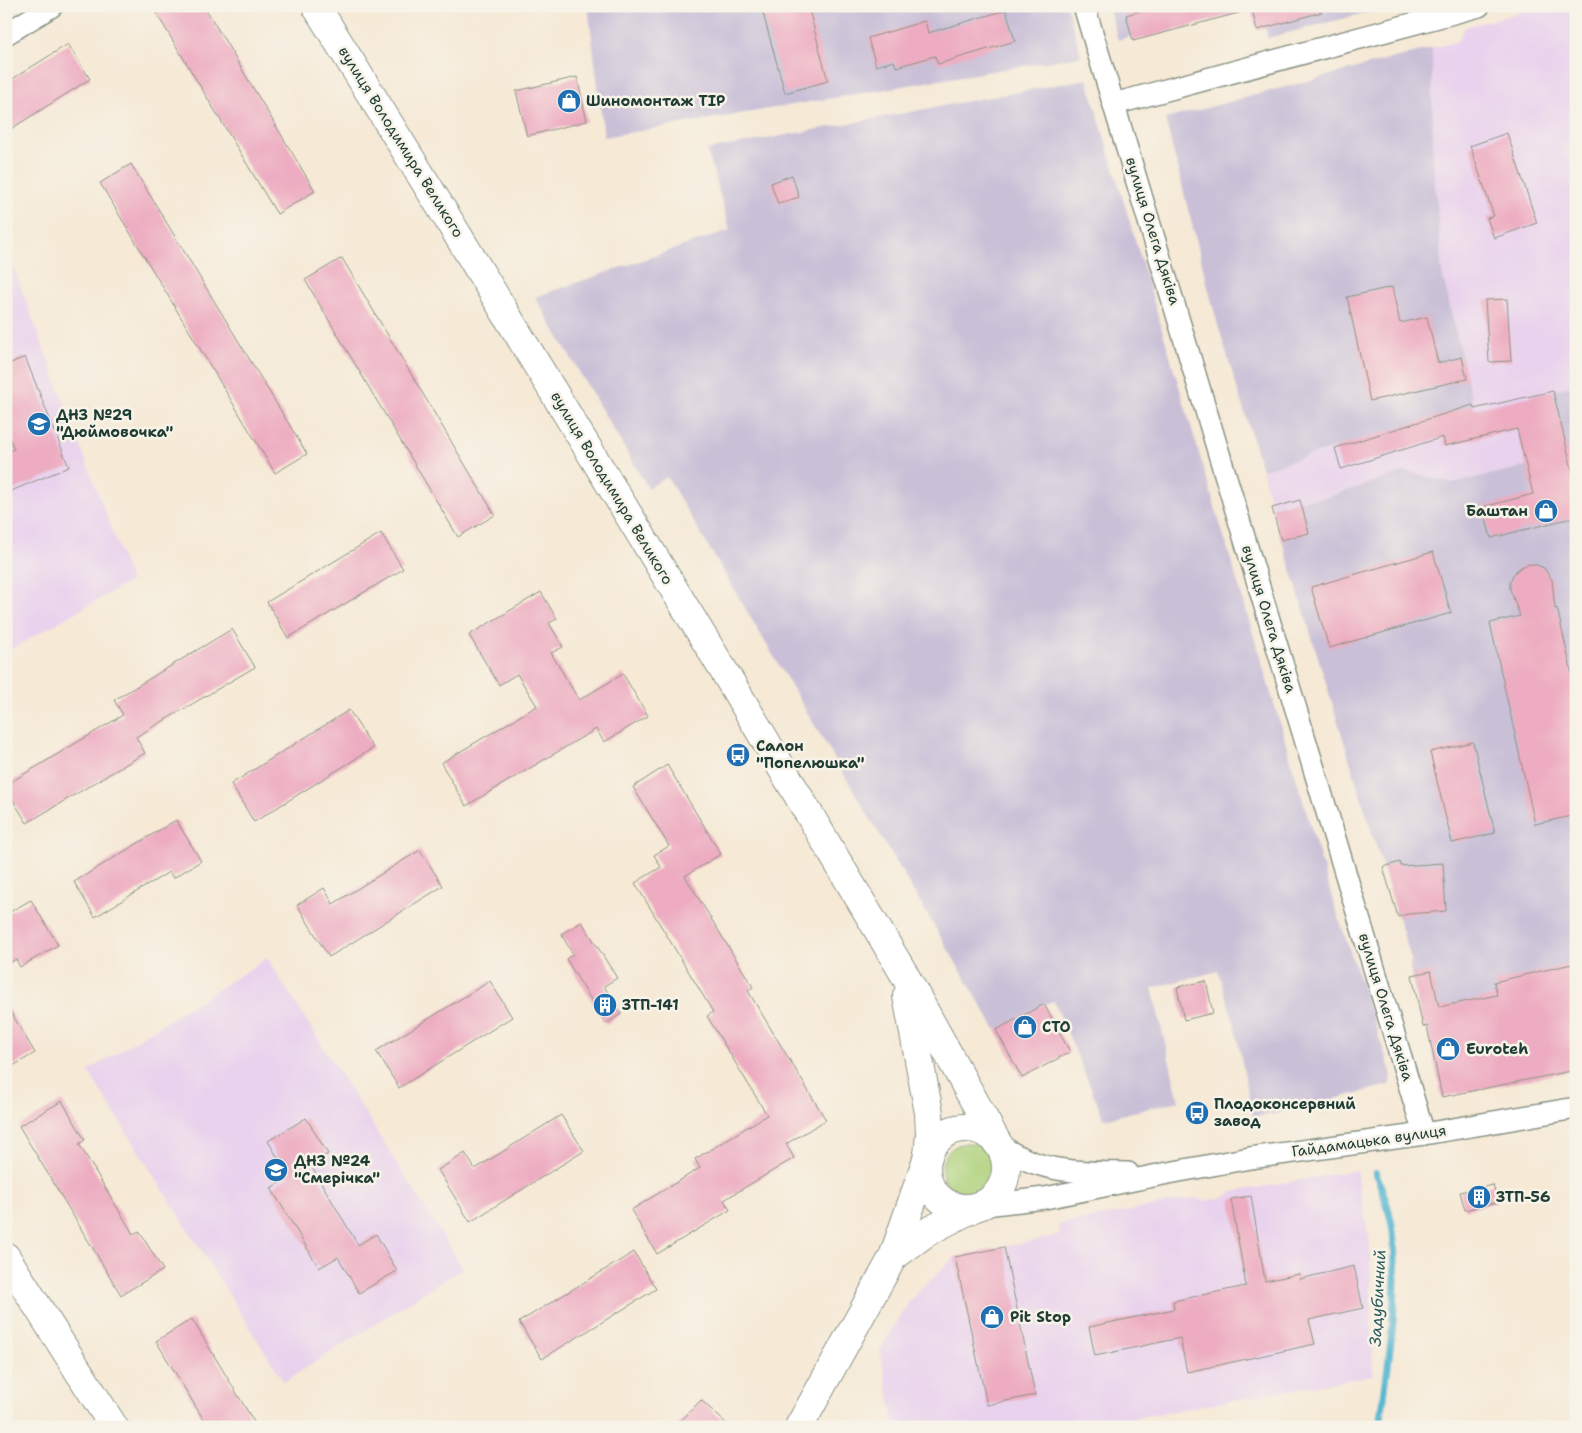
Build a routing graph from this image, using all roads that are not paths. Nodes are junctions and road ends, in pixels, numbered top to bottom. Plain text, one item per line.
1 (52, 6) edge
2 (316, 6) edge
3 (1084, 6) edge
4 (1480, 6) edge
5 (6, 34) edge
6 (1114, 104) junction
7 (903, 972) junction
8 (1576, 1108) edge
9 (1424, 1134) junction
10 (998, 1144) junction
11 (928, 1156) junction
12 (1163, 1174) junction
13 (977, 1206) junction
14 (6, 1257) edge
15 (893, 1257) junction
16 (114, 1427) edge
17 (799, 1427) edge

1 - 5 street
2 - 7 street, вулиця Володимира Великого
3 - 6 street, вулиця Олега Дяківа
4 - 6 street
6 - 9 street, вулиця Олега Дяківа
7 - 10 street, вулиця Володимира Великого
7 - 11 street, вулиця Володимира Великого
8 - 9 street, Гайдамацька вулиця
9 - 12 street, Гайдамацька вулиця
10 - 11 street
10 - 12 street, Гайдамацька вулиця
10 - 13 street
11 - 13 street
11 - 15 street, вулиця Володимира Великого
12 - 13 street, Гайдамацька вулиця
13 - 15 street, вулиця Володимира Великого
14 - 16 street
15 - 17 street, вулиця Володимира Великого

